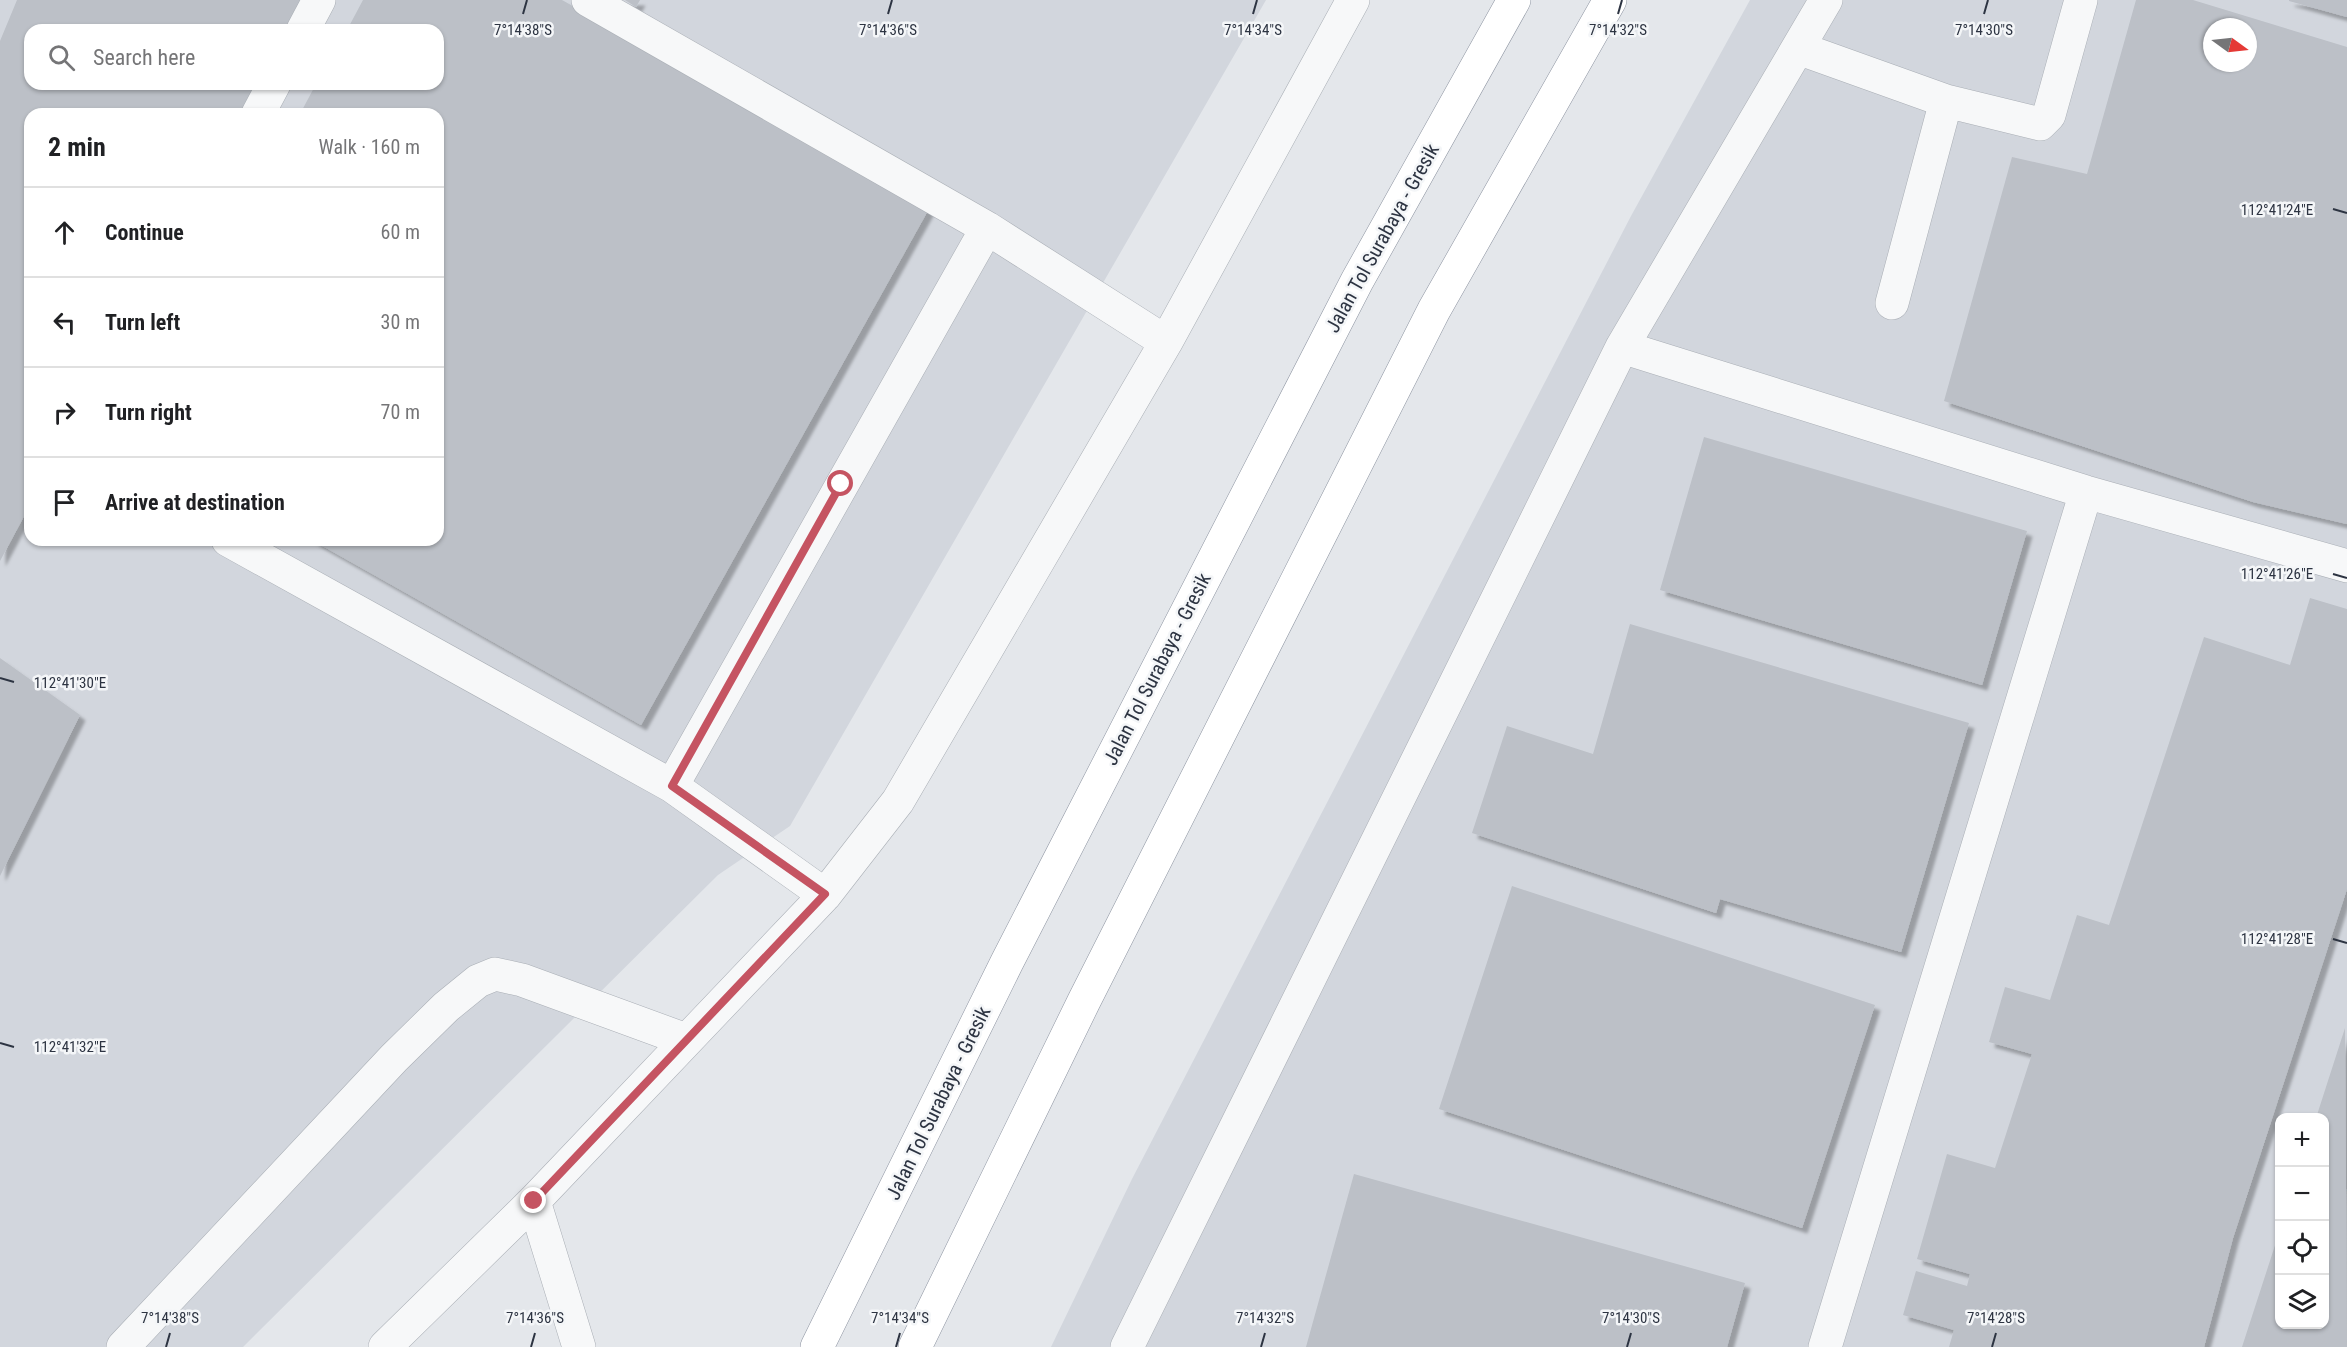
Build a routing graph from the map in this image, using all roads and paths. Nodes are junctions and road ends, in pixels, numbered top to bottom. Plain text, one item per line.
1 (319, 0) edge
2 (588, 0) edge
3 (1353, 0) edge
4 (1514, 0) edge
5 (1610, 0) edge
6 (1826, 0) edge
7 (2081, 0) edge
8 (306, 24) edge
9 (1798, 48) junction
10 (271, 90) edge
11 (1946, 101) junction
12 (261, 108) edge
13 (987, 228) junction
14 (1892, 303) dead end
15 (1166, 342) junction
16 (1622, 347) junction
17 (2086, 492) junction
18 (239, 546) edge
19 (2347, 567) edge
20 (672, 786) junction
21 (825, 894) junction
22 (686, 1040) junction
23 (534, 1201) junction
24 (123, 1347) edge
25 (385, 1347) edge
26 (579, 1347) edge
27 (817, 1347) edge
28 (915, 1347) edge
29 (1127, 1347) edge
30 (1825, 1347) edge

1 - 8 street
2 - 13 street
3 - 15 street
4 - 27 highway, Jalan Tol Surabaya - Gresik
5 - 28 highway
6 - 9 street
7 - 11 street
9 - 11 street
9 - 16 street
10 - 12 street
11 - 14 street
13 - 15 street
13 - 20 street
15 - 21 street
16 - 17 street
16 - 29 street
17 - 19 street
17 - 30 street
18 - 20 street
20 - 21 street
21 - 22 street
22 - 23 street
22 - 24 street
23 - 25 street
23 - 26 street

